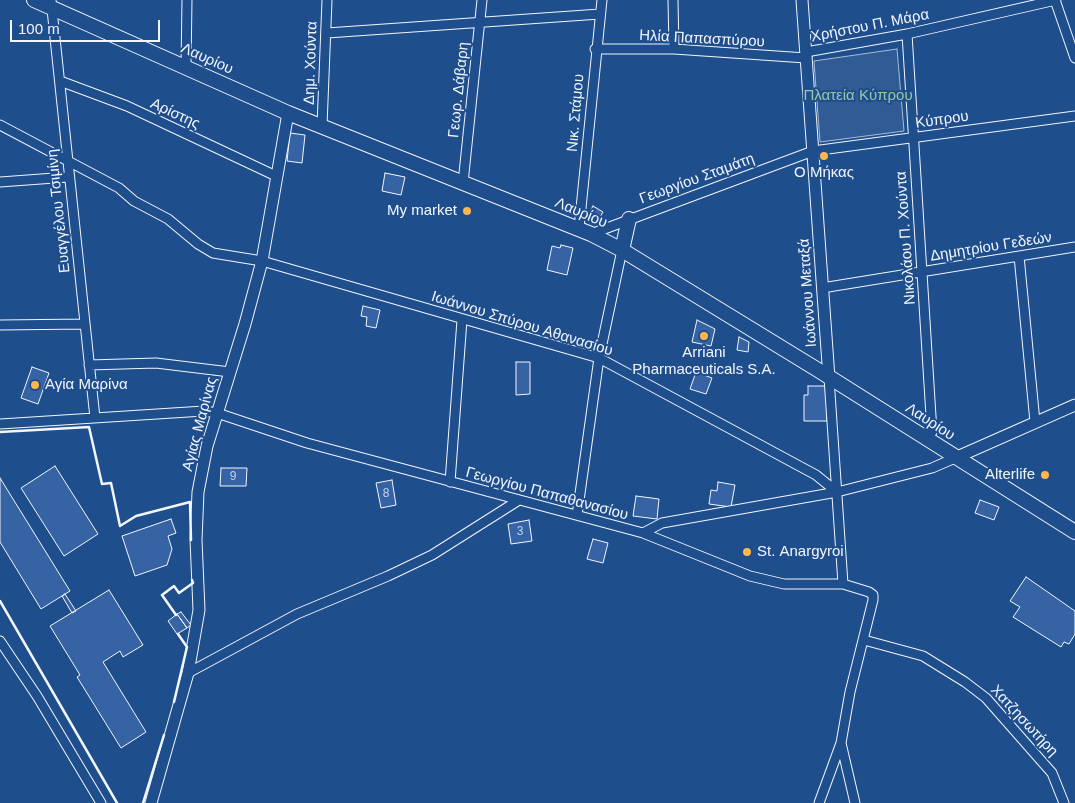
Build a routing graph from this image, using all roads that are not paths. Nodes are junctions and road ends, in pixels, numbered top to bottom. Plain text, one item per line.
1 (34, 0) edge
2 (187, 0) edge
3 (327, 0) edge
4 (482, 0) edge
5 (602, 0) edge
6 (673, 0) edge
7 (802, 0) edge
8 (1055, 0) edge
9 (52, 4) edge
10 (600, 14) junction
11 (480, 21) junction
12 (326, 33) junction
13 (907, 34) junction
14 (595, 49) junction
15 (674, 49) junction
16 (806, 55) junction
17 (1075, 58) edge
18 (186, 67) junction
19 (60, 80) junction
20 (288, 113) junction
21 (1075, 116) edge
22 (0, 125) edge
23 (322, 126) junction
24 (913, 137) junction
25 (813, 151) junction
26 (67, 159) junction
27 (68, 176) junction
28 (276, 176) junction
29 (0, 182) edge
30 (463, 183) junction
31 (630, 219) junction
32 (585, 231) junction
33 (1075, 247) edge
34 (622, 250) junction
35 (1018, 256) junction
36 (262, 261) junction
37 (923, 272) junction
38 (822, 288) junction
39 (462, 320) junction
40 (85, 324) junction
41 (0, 325) edge
42 (598, 358) junction
43 (89, 365) junction
44 (230, 372) junction
45 (829, 378) junction
46 (1075, 405) edge
47 (217, 413) junction
48 (95, 418) junction
49 (1035, 422) junction
50 (0, 424) edge
51 (927, 439) junction
52 (955, 458) junction
53 (450, 482) junction
54 (837, 492) junction
55 (518, 500) junction
56 (577, 514) junction
57 (1075, 532) edge
58 (643, 533) junction
59 (844, 584) junction
60 (864, 640) junction
61 (0, 641) edge
62 (188, 673) junction
63 (841, 743) junction
64 (100, 803) edge
65 (151, 803) edge
66 (819, 803) edge
67 (855, 803) edge
68 (1064, 803) edge

1 - 9 main road, Λαυρίου
2 - 18 street
3 - 12 street, Δημ. Χούντα
4 - 11 street, Γεωρ. Δάβαρη
5 - 10 street, Νικ. Στάμου
6 - 15 street
7 - 16 street, Ιωάννου Μεταξά
8 - 13 street, Χρήστου Π. Μάρα
8 - 17 street
9 - 18 main road, Λαυρίου
9 - 19 street, Ευαγγέλου Τσιμίνη
10 - 11 street
10 - 14 street, Νικ. Στάμου
11 - 12 street
11 - 30 street, Γεωρ. Δάβαρη
12 - 23 street, Δημ. Χούντα
13 - 16 street, Χρήστου Π. Μάρα
13 - 24 street, Νικολάου Π. Χούντα
14 - 15 street, Ηλία Παπασπύρου
14 - 32 street, Νικ. Στάμου
15 - 16 street, Ηλία Παπασπύρου
16 - 25 street, Ιωάννου Μεταξά
18 - 20 main road, Λαυρίου
19 - 26 street, Ευαγγέλου Τσιμίνη
19 - 28 street, Αρίστης
20 - 23 main road, Λαυρίου
20 - 28 street, Αγίας Μαρίνας
21 - 24 street, Κύπρου
22 - 26 street, Ιωάννου Σπύρου Αθανασίου
23 - 30 main road, Λαυρίου
24 - 25 street, Κύπρου
24 - 37 street, Νικολάου Π. Χούντα
25 - 31 street, Γεωργίου Σταμάτη
25 - 38 street, Ιωάννου Μεταξά
26 - 27 street, Ευαγγέλου Τσιμίνη
26 - 36 street, Ιωάννου Σπύρου Αθανασίου
27 - 29 street
27 - 40 street, Ευαγγέλου Τσιμίνη
28 - 36 street, Αγίας Μαρίνας
30 - 32 main road, Λαυρίου
31 - 32 street, Γεωργίου Σταμάτη
31 - 34 main road
32 - 34 main road, Λαυρίου
33 - 35 street, Δημητρίου Γεδεών
34 - 42 street
34 - 45 main road, Λαυρίου
35 - 37 street, Δημητρίου Γεδεών
35 - 49 street
36 - 39 street, Ιωάννου Σπύρου Αθανασίου
36 - 44 street, Αγίας Μαρίνας
37 - 38 street, Δημητρίου Γεδεών
37 - 51 street, Νικολάου Π. Χούντα
38 - 45 street, Ιωάννου Μεταξά
39 - 42 street, Ιωάννου Σπύρου Αθανασίου
39 - 53 street
40 - 41 street
40 - 43 street, Ευαγγέλου Τσιμίνη
42 - 54 street, Ιωάννου Σπύρου Αθανασίου
42 - 56 street
43 - 44 street
43 - 48 street, Ευαγγέλου Τσιμίνη
44 - 47 street, Αγίας Μαρίνας
45 - 51 main road, Λαυρίου
45 - 54 street, Ιωάννου Μεταξά
46 - 49 street
47 - 48 street, Γεωργίου Παπαθανασίου
47 - 53 street, Γεωργίου Παπαθανασίου
47 - 62 street, Αγίας Μαρίνας
48 - 50 street, Γεωργίου Παπαθανασίου
49 - 52 street
51 - 52 main road, Λαυρίου
52 - 54 street
52 - 57 main road, Λαυρίου
53 - 55 street, Γεωργίου Παπαθανασίου
54 - 58 street
54 - 59 street, Ιωάννου Μεταξά
55 - 56 street, Γεωργίου Παπαθανασίου
55 - 62 street
56 - 58 street, Γεωργίου Παπαθανασίου
58 - 59 street, Γεωργίου Παπαθανασίου
59 - 60 street, Γεωργίου Παπαθανασίου
60 - 63 street, Γεωργίου Παπαθανασίου
60 - 68 street, Χατζησωτήρη
61 - 64 street
62 - 65 street, Αγίας Μαρίνας
63 - 66 street
63 - 67 street, Γεωργίου Παπαθανασίου

